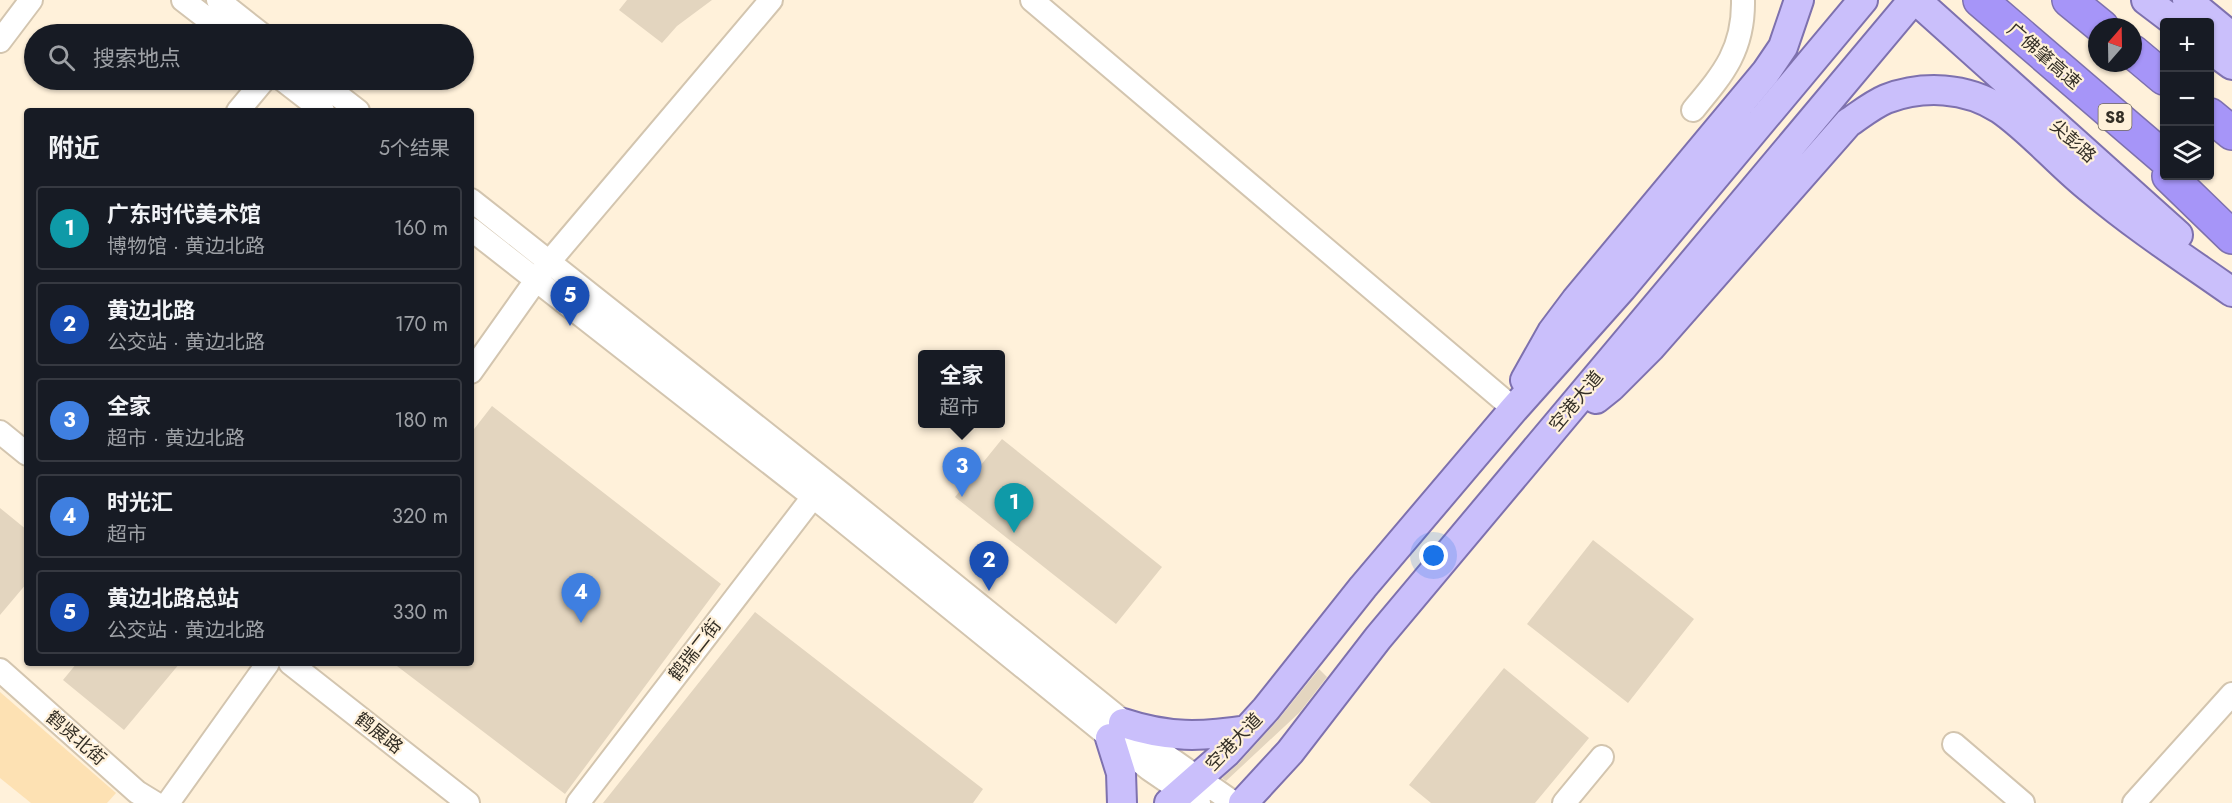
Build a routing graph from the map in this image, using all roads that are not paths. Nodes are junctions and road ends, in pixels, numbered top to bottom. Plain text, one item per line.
1 (31, 0) edge
2 (183, 0) edge
3 (218, 0) edge
4 (771, 0) edge
5 (1032, 0) edge
6 (1743, 0) edge
7 (1799, 0) edge
8 (1863, 0) edge
9 (1914, 0) edge
10 (2069, 0) edge
11 (2146, 0) edge
12 (2187, 0) edge
13 (1983, 3) edge
14 (2091, 18) edge
15 (2170, 18) edge
16 (213, 24) edge
17 (248, 24) edge
18 (2232, 37) edge
19 (0, 41) edge
20 (2214, 52) edge
21 (2142, 60) edge
22 (2232, 65) edge
23 (2160, 75) edge
24 (2066, 76) junction
25 (256, 90) edge
26 (296, 90) edge
27 (331, 90) edge
28 (241, 108) edge
29 (319, 108) edge
30 (354, 108) edge
31 (1693, 111) dead end
32 (2214, 118) edge
33 (2232, 133) edge
34 (2160, 155) edge
35 (2160, 167) edge
36 (2173, 180) edge
37 (2191, 180) edge
38 (474, 204) edge
39 (2232, 214) edge
40 (474, 231) edge
41 (2232, 237) edge
42 (542, 271) junction
43 (2232, 282) edge
44 (2232, 292) edge
45 (653, 358) junction
46 (474, 368) edge
47 (1514, 409) junction
48 (0, 432) edge
49 (1546, 436) junction
50 (24, 452) edge
51 (813, 497) junction
52 (1318, 642) junction
53 (266, 666) edge
54 (294, 666) edge
55 (0, 670) edge
56 (1349, 675) junction
57 (2232, 694) edge
58 (1117, 730) junction
59 (1247, 730) junction
60 (1954, 744) dead end
61 (1602, 757) dead end
62 (1285, 758) junction
63 (1186, 794) edge
64 (155, 803) edge
65 (168, 803) edge
66 (468, 803) edge
67 (578, 803) edge
68 (1122, 803) edge
69 (1234, 803) edge
70 (1243, 803) edge
71 (1273, 803) edge
72 (1564, 803) edge
73 (2023, 803) edge
74 (2134, 803) edge

1 - 19 street
2 - 16 street
3 - 17 street
4 - 42 street
5 - 47 street
6 - 31 street
7 - 47 main road
8 - 47 main road, 空港大道
9 - 43 main road, 尖彭路
9 - 49 main road, 空港大道
10 - 14 highway
11 - 15 main road
12 - 18 main road
13 - 24 highway, 广佛肇高速 / S8
20 - 22 main road
21 - 23 highway
24 - 34 highway, 广佛肇高速 / S8
24 - 35 highway
25 - 28 street
26 - 29 street
27 - 30 street
32 - 33 highway
36 - 41 highway
37 - 39 highway
38 - 42 street
40 - 42 street
42 - 45 street
42 - 46 street
44 - 49 main road
45 - 51 street
45 - 58 street
47 - 52 main road, 空港大道
48 - 50 street
49 - 56 main road, 空港大道
51 - 58 street
51 - 67 street, 鹤瑞二街
52 - 56 main road
52 - 59 main road, 空港大道
53 - 65 street
54 - 66 street, 鹤展路
55 - 64 street, 鹤贤北街
56 - 62 main road, 空港大道
57 - 74 street
58 - 59 main road
58 - 63 street
58 - 68 main road
59 - 63 main road, 空港大道
60 - 73 street
61 - 72 street
62 - 70 main road, 空港大道
62 - 71 main road
63 - 69 street

